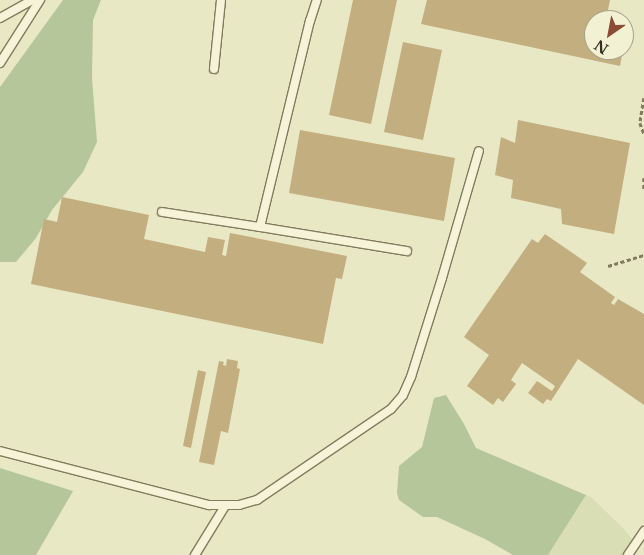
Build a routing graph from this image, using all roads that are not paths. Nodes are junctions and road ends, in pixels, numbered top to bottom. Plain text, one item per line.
1 (33, 0) edge
2 (40, 0) edge
3 (221, 0) edge
4 (317, 0) edge
5 (0, 18) edge
6 (1, 58) edge
7 (214, 69) dead end
8 (479, 151) dead end
9 (162, 212) dead end
10 (260, 227) junction
11 (407, 251) dead end
12 (0, 451) edge
13 (225, 506) junction
14 (644, 531) edge
15 (195, 555) edge
16 (628, 555) edge

1 - 5 lane
2 - 6 lane
3 - 7 lane
4 - 10 lane
8 - 13 lane
9 - 10 lane
10 - 11 lane
12 - 13 lane
13 - 15 lane
14 - 16 lane

